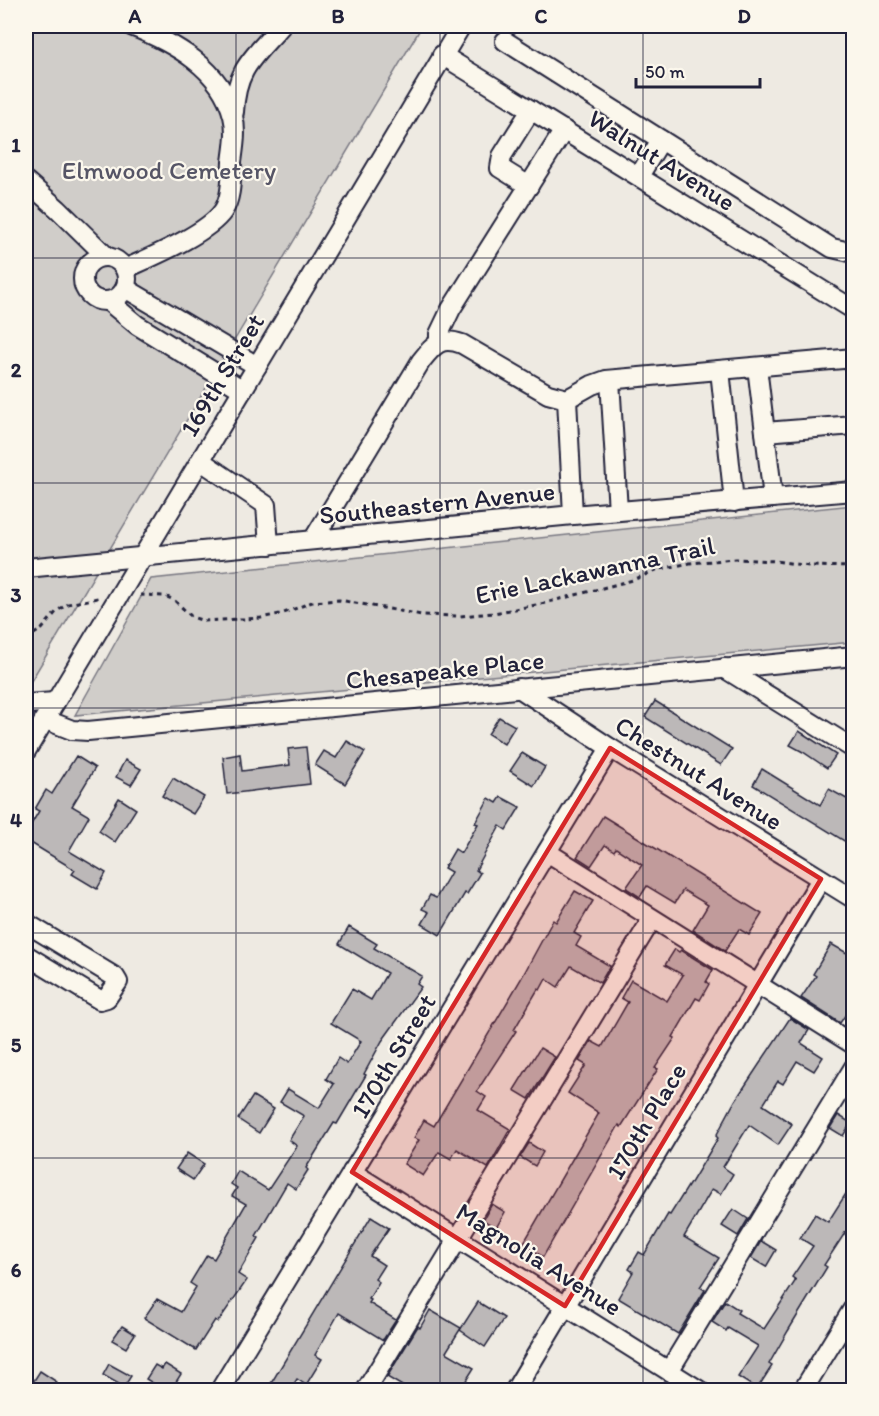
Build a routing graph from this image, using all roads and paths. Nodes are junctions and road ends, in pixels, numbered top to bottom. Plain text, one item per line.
1 (131, 26) edge
2 (281, 26) edge
3 (461, 26) edge
4 (505, 41) dead end
5 (442, 55) junction
6 (531, 110) junction
7 (234, 117) junction
8 (564, 130) junction
9 (662, 140) junction
10 (639, 176) junction
11 (26, 181) edge
12 (529, 186) junction
13 (854, 253) edge
14 (107, 257) junction
15 (125, 269) junction
16 (125, 288) junction
17 (108, 301) junction
18 (854, 310) edge
19 (439, 342) junction
20 (854, 358) edge
21 (257, 366) junction
22 (757, 367) junction
23 (720, 370) junction
24 (610, 380) junction
25 (243, 390) junction
26 (567, 399) junction
27 (854, 424) edge
28 (765, 432) junction
29 (201, 461) junction
30 (854, 491) edge
31 (773, 498) junction
32 (734, 502) junction
33 (618, 511) junction
34 (573, 515) junction
35 (313, 540) junction
36 (269, 544) junction
37 (144, 557) junction
38 (854, 567) edge
39 (26, 568) edge
40 (140, 595) dead end
41 (89, 599) dead end
42 (26, 639) edge
43 (854, 656) edge
44 (724, 668) junction
45 (519, 688) junction
46 (55, 702) junction
47 (26, 704) edge
48 (44, 719) junction
49 (610, 748) junction
50 (854, 749) edge
51 (26, 750) edge
52 (547, 852) junction
53 (821, 879) junction
54 (854, 899) edge
55 (652, 919) junction
56 (26, 923) edge
57 (26, 956) edge
58 (757, 985) junction
59 (854, 1045) edge
60 (854, 1067) edge
61 (352, 1172) junction
62 (459, 1239) junction
63 (565, 1306) junction
64 (854, 1307) edge
65 (669, 1371) junction
66 (220, 1390) edge
67 (366, 1390) edge
68 (516, 1390) edge
69 (699, 1390) edge
70 (803, 1390) edge

1 - 7 street
2 - 7 street
3 - 5 street, 169th Street
4 - 9 street
5 - 6 street, Walnut Avenue
5 - 21 street, 169th Street
6 - 8 street, Walnut Avenue
6 - 12 street
7 - 15 street
8 - 10 street, Walnut Avenue
8 - 12 street
9 - 10 street
9 - 13 street
10 - 18 street, Walnut Avenue
11 - 14 street
12 - 19 street
14 - 15 street
14 - 17 street
15 - 16 street
16 - 17 street
16 - 21 street
17 - 25 street
19 - 26 street
19 - 35 street
20 - 22 street
21 - 25 street, 169th Street
22 - 23 street
22 - 28 street
23 - 24 street
23 - 32 street
24 - 26 street
24 - 33 street
25 - 29 street, 169th Street
26 - 34 street
27 - 28 street
28 - 31 street
29 - 36 street
29 - 37 street, 169th Street
30 - 31 street, Southeastern Avenue
31 - 32 street, Southeastern Avenue
32 - 33 street, Southeastern Avenue
33 - 34 street, Southeastern Avenue
34 - 35 street, Southeastern Avenue
35 - 36 street, Southeastern Avenue
36 - 37 street, Southeastern Avenue
37 - 39 street, Southeastern Avenue
37 - 46 street, 169th Street
38 - 40 path, Erie Lackawanna Trail
41 - 42 path
43 - 44 street, Chesapeake Place
44 - 45 street, Chesapeake Place
44 - 50 street
45 - 48 street, Chesapeake Place
45 - 49 street, Chestnut Avenue
46 - 47 street
46 - 48 street, 169th Street
48 - 51 street, 169th Street
49 - 52 street, 170th Street
49 - 53 street, Chestnut Avenue
52 - 55 street
52 - 61 street, 170th Street
53 - 54 street, Chestnut Avenue
53 - 58 street, 170th Place
55 - 58 street
55 - 62 street
56 - 57 street
58 - 59 street
58 - 63 street, 170th Place
60 - 65 street
61 - 62 street, Magnolia Avenue
61 - 66 street, 170th Street
62 - 63 street, Magnolia Avenue
62 - 67 street
63 - 65 street, Magnolia Avenue
63 - 68 street, 170th Place
64 - 70 street
65 - 69 street, Magnolia Avenue

